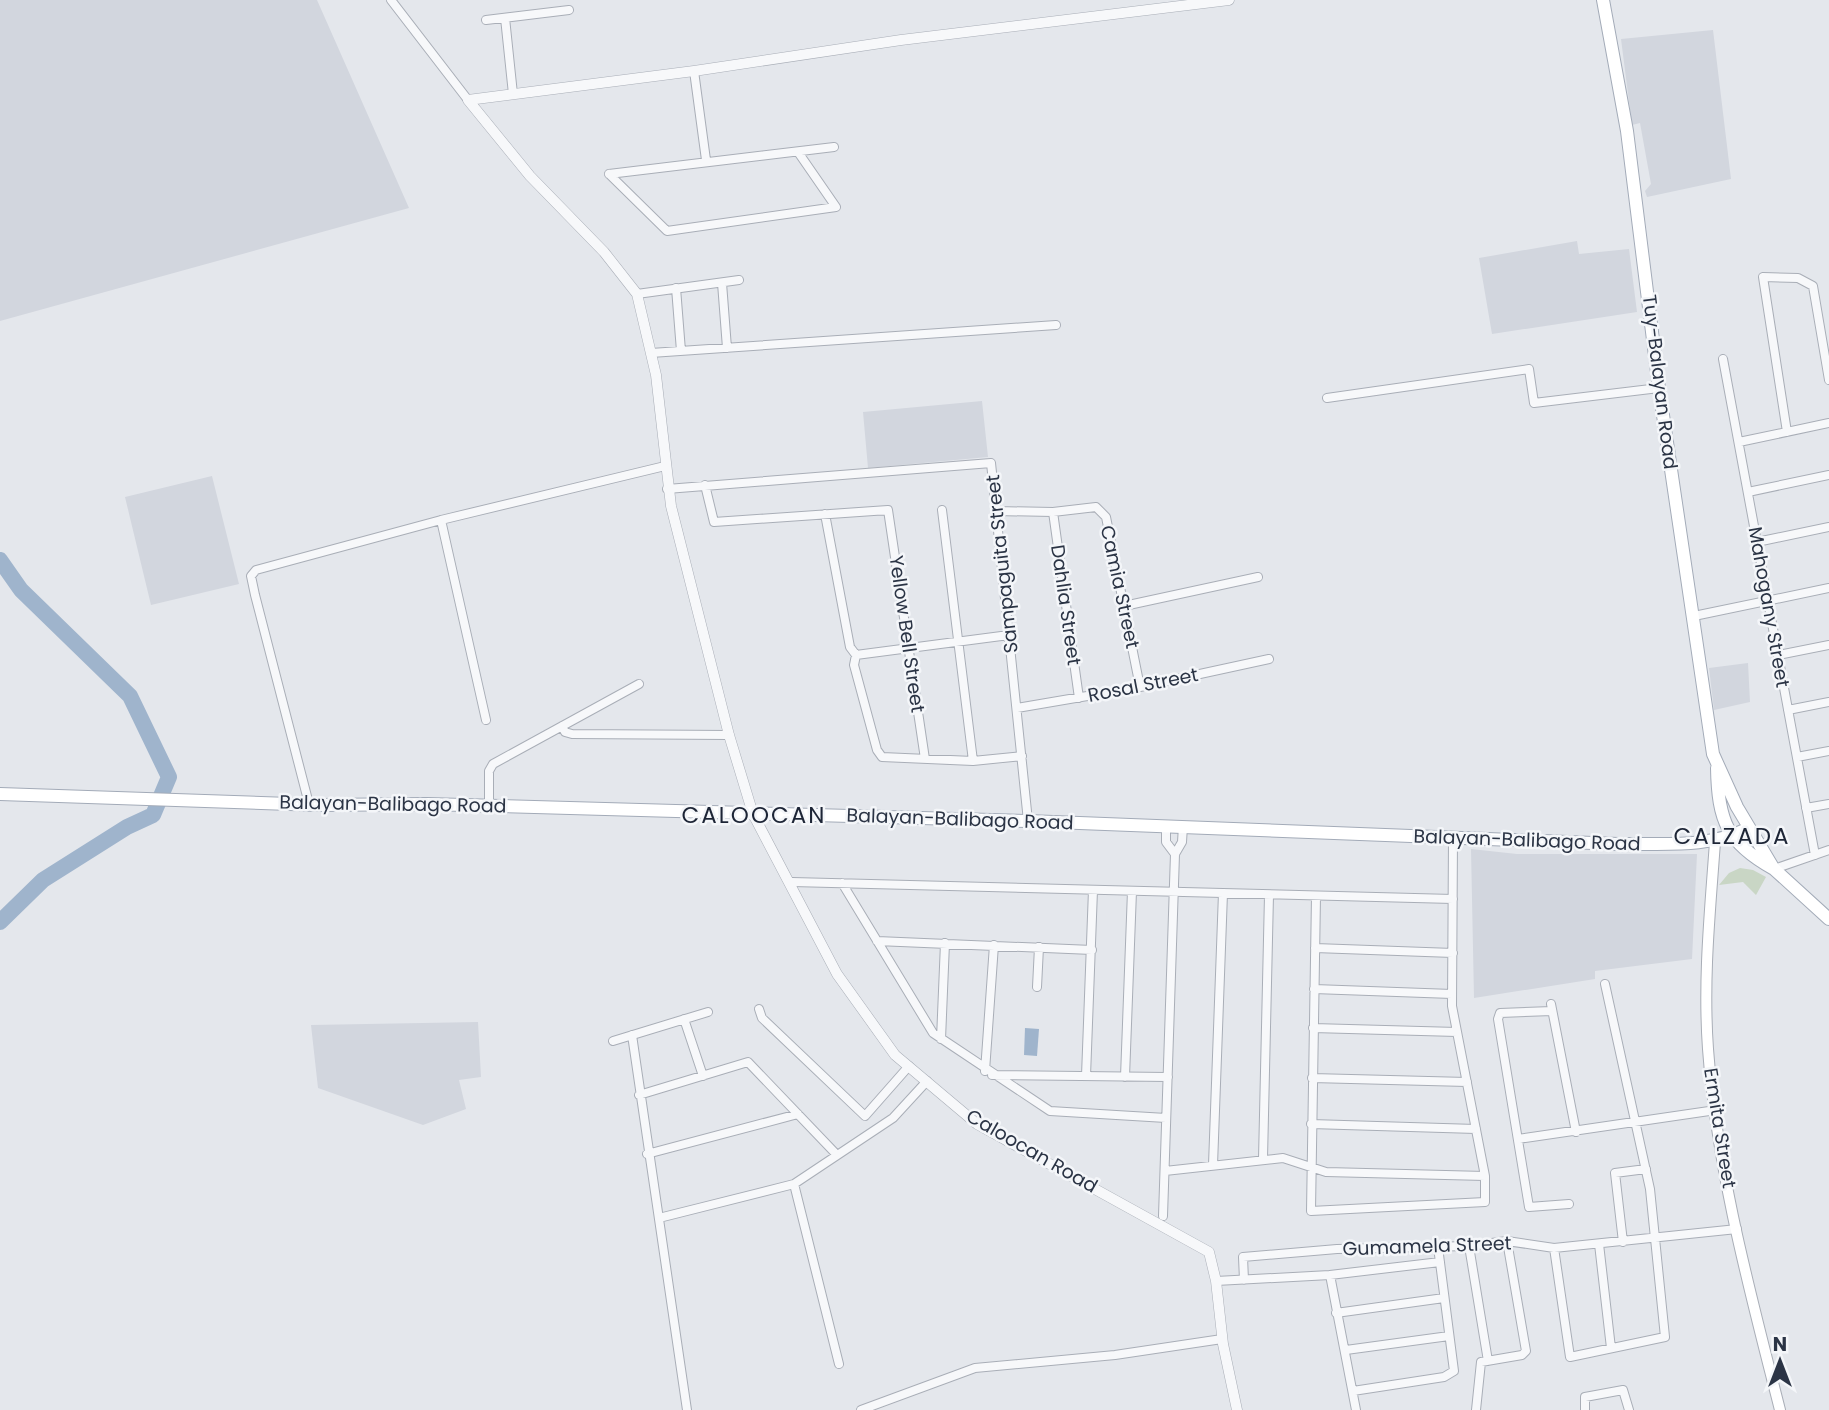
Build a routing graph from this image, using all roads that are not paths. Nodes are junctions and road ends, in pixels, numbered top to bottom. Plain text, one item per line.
1 (391, 0) edge
2 (1228, 0) edge
3 (1603, 0) edge
4 (569, 10) dead end
5 (505, 18) junction
6 (486, 20) dead end
7 (694, 71) junction
8 (513, 94) junction
9 (468, 100) junction
10 (834, 147) dead end
11 (798, 152) junction
12 (706, 160) junction
13 (739, 280) dead end
14 (722, 283) junction
15 (676, 288) junction
16 (636, 294) junction
17 (1056, 325) dead end
18 (727, 348) junction
19 (681, 351) junction
20 (651, 353) junction
21 (1723, 359) dead end
22 (1829, 380) edge
23 (1659, 388) junction
24 (1327, 398) dead end
25 (1829, 423) edge
26 (1787, 432) junction
27 (1739, 442) junction
28 (665, 466) junction
29 (1829, 475) edge
30 (705, 485) junction
31 (667, 489) junction
32 (1748, 492) junction
33 (942, 510) dead end
34 (996, 511) junction
35 (1053, 512) junction
36 (825, 514) junction
37 (441, 520) junction
38 (1829, 527) edge
39 (1757, 542) junction
40 (1258, 577) dead end
41 (1829, 588) edge
42 (1768, 601) junction
43 (1124, 606) junction
44 (1694, 616) junction
45 (1009, 635) junction
46 (959, 642) junction
47 (1829, 645) edge
48 (908, 647) junction
49 (856, 655) junction
50 (1778, 655) junction
51 (1269, 659) dead end
52 (639, 684) dead end
53 (1140, 687) junction
54 (1079, 698) junction
55 (1829, 702) edge
56 (1017, 708) junction
57 (1788, 710) junction
58 (486, 720) dead end
59 (562, 726) junction
60 (729, 735) junction
61 (1829, 751) edge
62 (1023, 756) junction
63 (1797, 757) junction
64 (925, 759) junction
65 (973, 761) junction
66 (1717, 765) junction
67 (0, 794) edge
68 (309, 804) junction
69 (1829, 804) edge
70 (489, 806) junction
71 (1806, 808) junction
72 (753, 814) junction
73 (1028, 821) junction
74 (1166, 826) junction
75 (1183, 826) junction
76 (1749, 828) junction
77 (1731, 837) junction
78 (1453, 838) junction
79 (1715, 842) junction
80 (1829, 850) edge
81 (1175, 854) junction
82 (1815, 855) junction
83 (1774, 869) junction
84 (792, 882) dead end
85 (842, 883) junction
86 (1093, 890) junction
87 (1132, 891) junction
88 (1173, 892) junction
89 (1223, 893) junction
90 (1269, 895) junction
91 (1316, 896) junction
92 (1453, 899) junction
93 (1829, 919) edge
94 (877, 942) junction
95 (945, 943) junction
96 (993, 944) junction
97 (1039, 947) junction
98 (1315, 948) junction
99 (1092, 950) junction
100 (1453, 953) junction
101 (1605, 984) dead end
102 (1037, 987) dead end
103 (1314, 989) junction
104 (1452, 995) junction
105 (759, 1009) dead end
106 (708, 1012) dead end
107 (684, 1019) junction
108 (1313, 1028) junction
109 (1457, 1032) junction
110 (632, 1035) junction
111 (941, 1039) junction
112 (613, 1041) dead end
113 (909, 1066) junction
114 (988, 1073) junction
115 (703, 1076) junction
116 (1086, 1076) junction
117 (1125, 1077) junction
118 (1168, 1077) junction
119 (1312, 1078) junction
120 (927, 1081) junction
121 (1467, 1082) junction
122 (639, 1095) junction
123 (1716, 1110) junction
124 (798, 1114) junction
125 (1166, 1118) junction
126 (1311, 1124) junction
127 (1637, 1124) junction
128 (1476, 1129) junction
129 (1576, 1132) junction
130 (1518, 1139) junction
131 (647, 1154) junction
132 (837, 1155) junction
133 (1263, 1159) junction
134 (1213, 1165) junction
135 (1311, 1167) junction
136 (1646, 1169) junction
137 (1165, 1171) junction
138 (1485, 1176) junction
139 (794, 1184) junction
140 (1569, 1204) dead end
141 (1163, 1216) dead end
142 (659, 1218) junction
143 (1737, 1229) junction
144 (1654, 1240) junction
145 (1507, 1241) junction
146 (1623, 1242) junction
147 (1599, 1244) junction
148 (1469, 1245) junction
149 (1438, 1247) junction
150 (1554, 1248) junction
151 (1440, 1262) junction
152 (1330, 1275) junction
153 (1244, 1280) junction
154 (1216, 1282) junction
155 (1444, 1298) junction
156 (1336, 1313) junction
157 (1449, 1336) junction
158 (1222, 1339) junction
159 (1611, 1348) junction
160 (1346, 1350) junction
161 (1488, 1361) junction
162 (839, 1364) dead end
163 (1353, 1391) junction
164 (687, 1410) edge
165 (861, 1410) edge
166 (1237, 1410) edge
167 (1356, 1410) edge
168 (1476, 1410) edge
169 (1585, 1410) edge
170 (1629, 1410) edge
171 (1780, 1410) edge

1 - 9 street
2 - 7 street
3 - 23 main road, Tuy-Balayan Road
4 - 5 street
5 - 6 street
5 - 8 street
7 - 8 street
7 - 12 street
8 - 9 street
9 - 16 street
10 - 11 street
11 - 12 street
11 - 12 street
13 - 14 street
14 - 15 street
14 - 18 street
15 - 16 street
15 - 19 street
16 - 20 street, Caloocan Road
17 - 18 street
18 - 19 street
19 - 20 street
20 - 28 street, Caloocan Road
21 - 27 street, Mahogany Street
22 - 26 street
23 - 24 street
23 - 44 main road, Tuy-Balayan Road
25 - 26 street
26 - 27 street
27 - 32 street, Mahogany Street
28 - 31 street, Caloocan Road
28 - 37 street
29 - 32 street
30 - 31 street, Sampaguita Street
30 - 34 street, Sampaguita Street
30 - 36 street
31 - 60 street, Caloocan Road
32 - 39 street, Mahogany Street
33 - 46 street
34 - 35 street, Camia Street
34 - 45 street, Sampaguita Street
35 - 43 street, Camia Street
35 - 54 street, Dahlia Street
36 - 48 street, Yellow Bell Street
36 - 49 street
37 - 58 street
37 - 68 street
38 - 39 street
39 - 42 street, Mahogany Street
40 - 43 street
41 - 42 street
42 - 44 street
42 - 50 street, Mahogany Street
43 - 53 street, Camia Street
44 - 66 main road, Tuy-Balayan Road
45 - 46 street
45 - 56 street, Sampaguita Street
46 - 48 street
46 - 65 street
47 - 50 street
48 - 49 street
48 - 64 street, Yellow Bell Street
49 - 64 street
50 - 57 street, Mahogany Street
51 - 53 street, Rosal Street
52 - 59 street
53 - 54 street, Rosal Street
54 - 56 street, Rosal Street
55 - 57 street
56 - 62 street, Sampaguita Street
57 - 63 street, Mahogany Street
59 - 60 street
59 - 70 street
60 - 72 street, Caloocan Road
61 - 63 street
62 - 65 street
62 - 73 street, Sampaguita Street
63 - 71 street, Mahogany Street
64 - 65 street
66 - 76 main road, Tuy-Balayan Road
66 - 77 main road, Tuy-Balayan Road
67 - 68 main road, Balayan-Balibago Road
68 - 70 main road, Balayan-Balibago Road
69 - 71 street
70 - 72 main road, Balayan-Balibago Road
71 - 82 street, Mahogany Street
72 - 73 main road, Balayan-Balibago Road
72 - 113 street, Caloocan Road
73 - 74 main road, Balayan-Balibago Road
74 - 75 main road, Balayan-Balibago Road
74 - 81 street
75 - 78 main road, Balayan-Balibago Road
75 - 81 street
76 - 77 main road, Balayan-Balibago Road
76 - 83 main road, Tuy-Balayan Road
77 - 79 main road, Balayan-Balibago Road
77 - 83 main road
78 - 79 main road, Balayan-Balibago Road
78 - 92 street
79 - 123 main road, Ermita Street
80 - 82 street
81 - 88 street
82 - 83 street
83 - 93 main road
84 - 85 street
85 - 86 street
85 - 94 street
86 - 87 street
86 - 99 street
87 - 88 street
87 - 117 street
88 - 89 street
88 - 118 street
89 - 90 street
89 - 134 street
90 - 91 street
90 - 133 street
91 - 92 street
91 - 98 street
92 - 100 street
94 - 95 street
94 - 111 street
95 - 96 street
95 - 111 street
96 - 97 street
96 - 114 street
97 - 99 street
97 - 102 street
98 - 100 street
98 - 103 street
99 - 116 street
100 - 104 street
101 - 127 street
103 - 104 street
103 - 108 street
104 - 109 street
105 - 113 street
106 - 107 street
107 - 110 street
107 - 115 street
108 - 109 street
108 - 119 street
109 - 121 street
110 - 112 street
110 - 122 street
111 - 114 street
113 - 120 street, Caloocan Road
114 - 116 street
114 - 125 street
115 - 122 street
115 - 124 street
116 - 117 street
117 - 118 street
118 - 125 street
119 - 121 street
119 - 126 street
120 - 132 street
120 - 154 street, Caloocan Road
121 - 128 street
122 - 131 street
123 - 127 street
123 - 143 main road, Ermita Street
124 - 131 street
124 - 132 street
125 - 137 street
126 - 128 street
126 - 135 street
127 - 129 street
127 - 136 street
128 - 138 street
129 - 130 street
129 - 130 street
130 - 140 street
131 - 142 street
132 - 139 street
133 - 134 street
133 - 135 street
134 - 137 street
135 - 138 street
135 - 138 street
136 - 144 street
136 - 146 street
137 - 141 street
139 - 142 street
139 - 162 street
142 - 164 street
143 - 144 street, Gumamela Street
143 - 171 main road, Ermita Street
144 - 146 street, Gumamela Street
144 - 159 street
145 - 148 street, Gumamela Street
145 - 150 street, Gumamela Street
145 - 161 street
146 - 147 street, Gumamela Street
147 - 150 street, Gumamela Street
147 - 159 street
148 - 149 street, Gumamela Street
148 - 161 street
149 - 151 street
149 - 153 street, Gumamela Street
150 - 159 street
151 - 152 street
151 - 155 street
152 - 153 street
152 - 156 street
153 - 154 street
154 - 158 street, Caloocan Road
155 - 156 street
155 - 157 street
156 - 160 street
157 - 160 street
157 - 163 street
158 - 165 street
158 - 166 street, Caloocan Road
160 - 163 street
161 - 168 street
163 - 167 street
169 - 170 street

